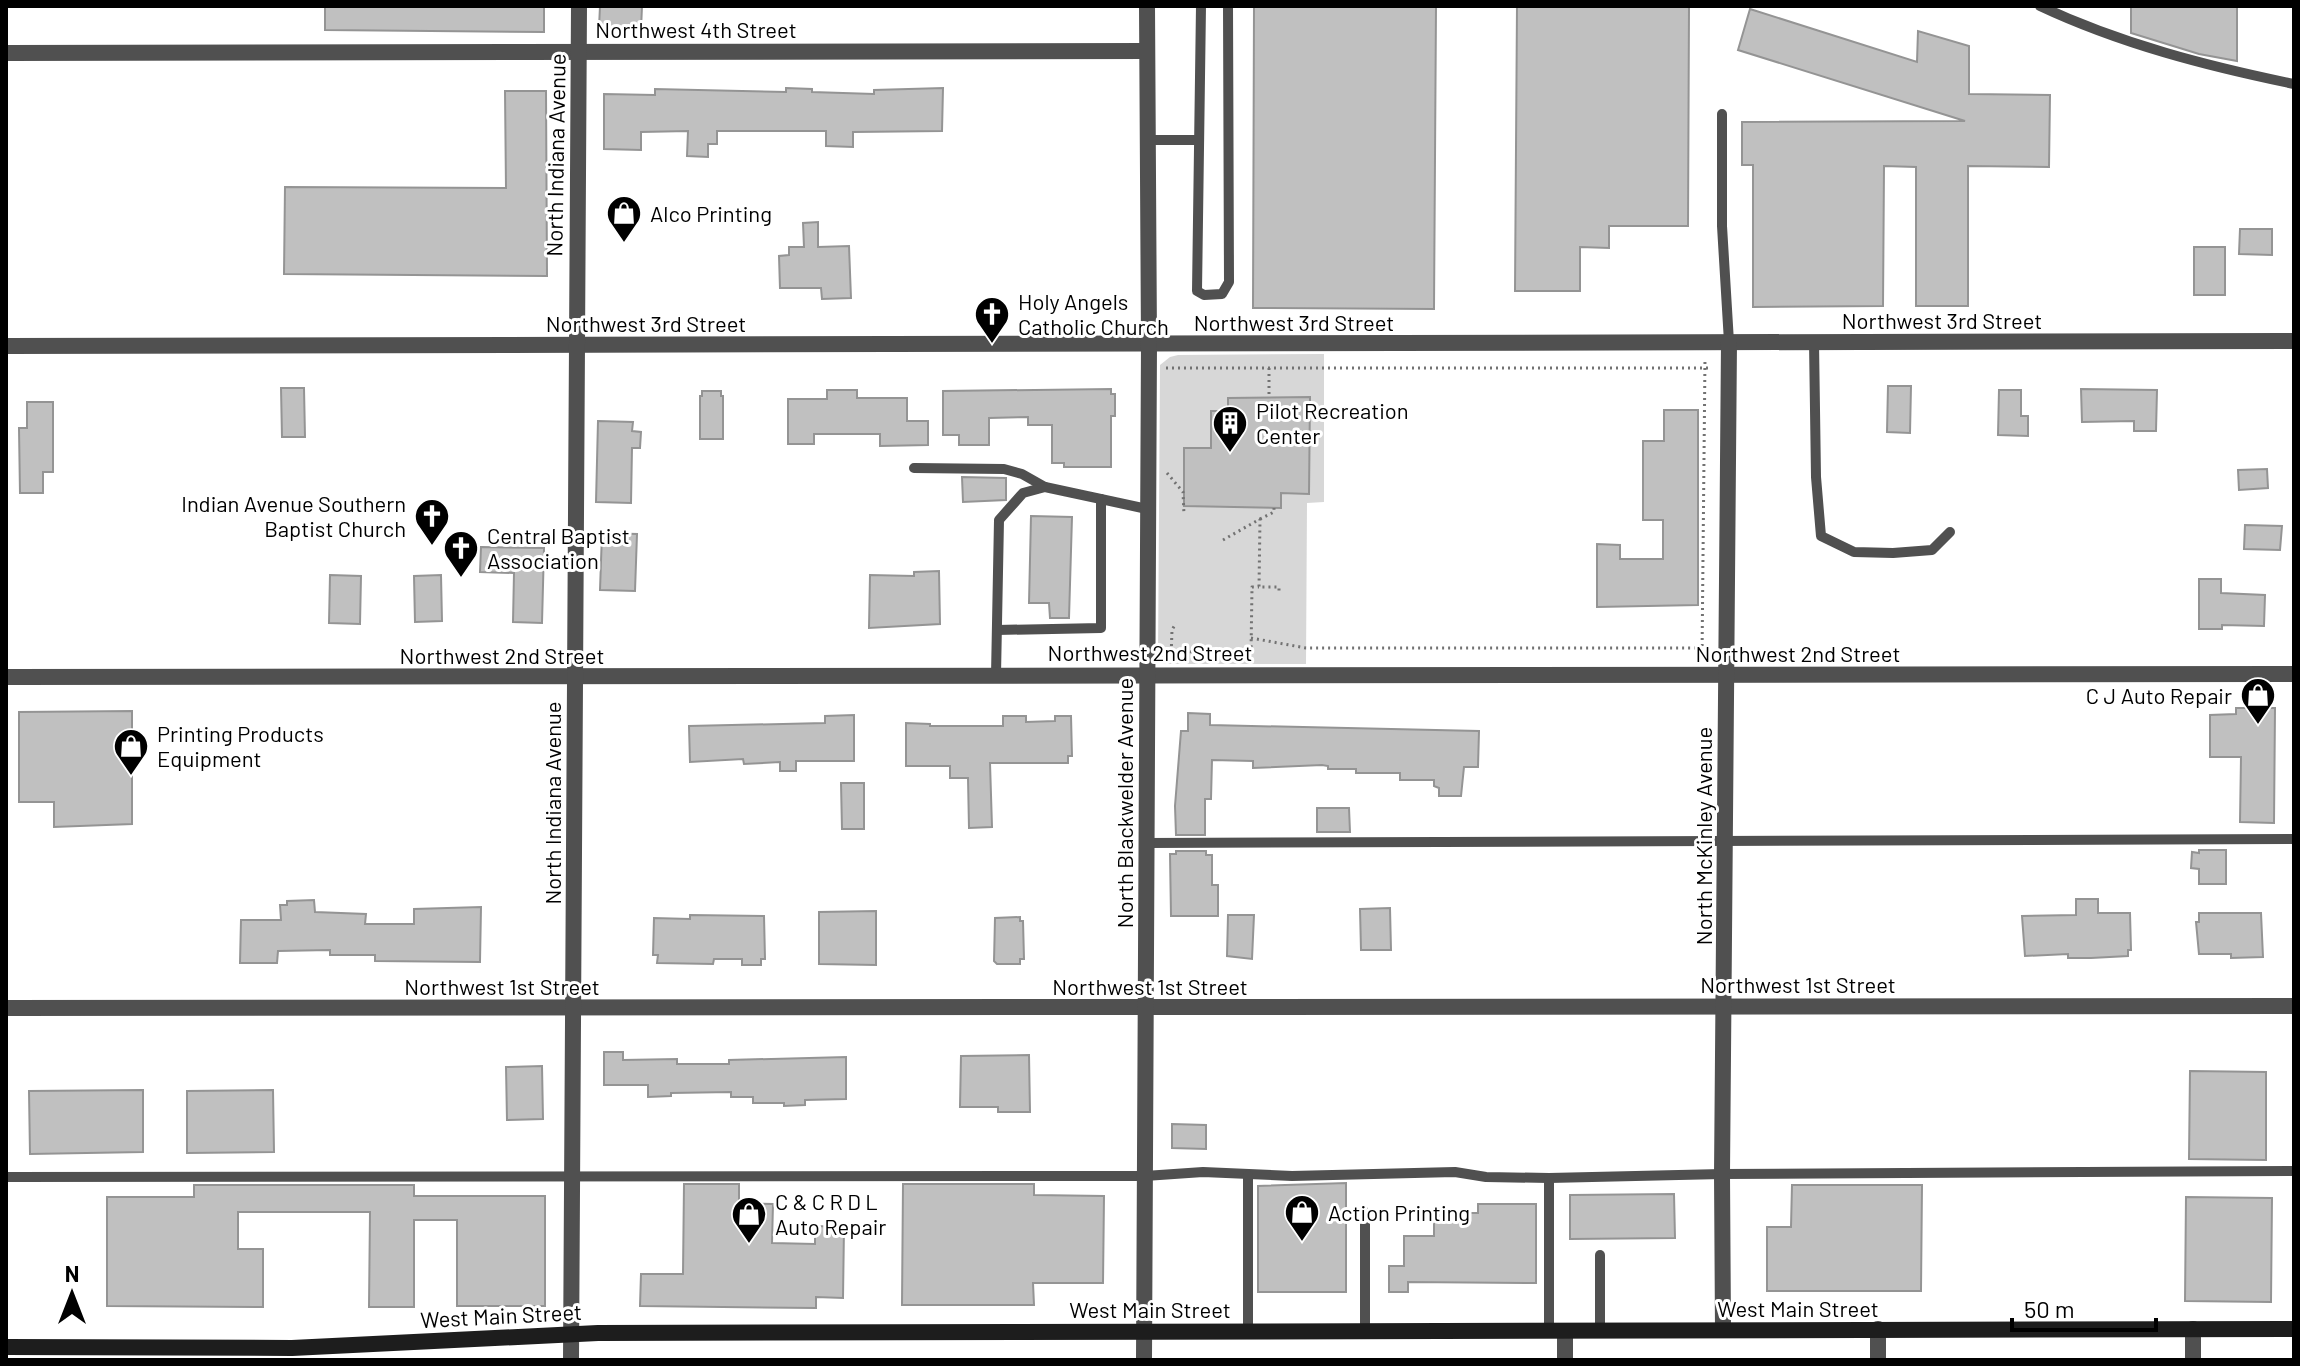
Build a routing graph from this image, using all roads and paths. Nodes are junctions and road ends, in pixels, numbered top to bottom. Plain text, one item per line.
1 (579, 6) edge
2 (1147, 6) edge
3 (1201, 6) edge
4 (1228, 6) edge
5 (2040, 6) edge
6 (579, 51) junction
7 (1147, 51) junction
8 (6, 53) edge
9 (2294, 84) edge
10 (1722, 114) dead end
11 (1149, 140) junction
12 (1199, 140) junction
13 (2294, 341) edge
14 (1705, 342) junction
15 (1729, 342) junction
16 (1814, 342) junction
17 (1149, 344) junction
18 (575, 345) junction
19 (6, 346) edge
20 (1148, 368) junction
21 (1269, 368) junction
22 (1705, 368) junction
23 (1729, 368) junction
24 (1269, 397) dead end
25 (914, 468) dead end
26 (1166, 472) dead end
27 (1045, 487) junction
28 (1101, 499) junction
29 (1274, 508) dead end
30 (1147, 509) junction
31 (1184, 515) dead end
32 (1260, 519) junction
33 (1950, 532) dead end
34 (1223, 540) dead end
35 (1259, 587) junction
36 (1279, 593) dead end
37 (1176, 623) dead end
38 (997, 630) junction
39 (1251, 638) junction
40 (1702, 648) junction
41 (1726, 648) junction
42 (1146, 649) junction
43 (1171, 649) junction
44 (1146, 674) junction
45 (1171, 674) junction
46 (2294, 674) edge
47 (996, 675) junction
48 (1702, 675) junction
49 (1725, 675) junction
50 (6, 677) edge
51 (574, 677) junction
52 (2294, 839) edge
53 (1725, 840) junction
54 (1146, 843) junction
55 (1724, 1006) junction
56 (2294, 1006) edge
57 (6, 1008) edge
58 (573, 1008) junction
59 (1146, 1008) junction
60 (2294, 1171) edge
61 (1722, 1174) junction
62 (572, 1175) junction
63 (1248, 1175) junction
64 (1145, 1176) junction
65 (6, 1177) edge
66 (1549, 1178) junction
67 (1365, 1212) dead end
68 (1600, 1255) dead end
69 (1878, 1329) junction
70 (2193, 1329) junction
71 (2294, 1329) edge
72 (1723, 1330) junction
73 (1144, 1331) junction
74 (1248, 1331) junction
75 (1365, 1331) junction
76 (1600, 1331) junction
77 (1557, 1332) junction
78 (571, 1333) junction
79 (6, 1347) edge
80 (571, 1360) edge
81 (1144, 1360) edge
82 (1565, 1360) edge
83 (1878, 1360) edge
84 (2193, 1360) edge

1 - 6 street, North Indiana Avenue
2 - 7 street, North Blackwelder Avenue
3 - 12 lane
4 - 12 lane
5 - 9 lane
6 - 7 street, Northwest 4th Street
6 - 8 street, Northwest 4th Street
6 - 18 street, North Indiana Avenue
7 - 11 street, North Blackwelder Avenue
10 - 15 lane
11 - 12 lane
11 - 17 street, North Blackwelder Avenue
13 - 16 street, Northwest 3rd Street
14 - 15 street, Northwest 3rd Street
14 - 17 street, Northwest 3rd Street
14 - 22 path
15 - 16 street, Northwest 3rd Street
15 - 23 street, North McKinley Avenue
16 - 33 lane
17 - 18 street, Northwest 3rd Street
17 - 20 street, North Blackwelder Avenue
18 - 19 street, Northwest 3rd Street
18 - 51 street, North Indiana Avenue
20 - 21 path
20 - 30 street, North Blackwelder Avenue
21 - 22 path
21 - 24 path
22 - 23 path
22 - 40 path
23 - 41 street, North McKinley Avenue
25 - 27 lane
26 - 31 path
27 - 28 lane
27 - 38 lane
28 - 30 lane
28 - 38 lane
29 - 32 path
30 - 42 street, North Blackwelder Avenue
32 - 34 path
32 - 35 path
35 - 36 path
35 - 39 path
37 - 43 path
38 - 47 lane
39 - 40 path
39 - 43 path
40 - 41 path
40 - 48 path
41 - 49 street, North McKinley Avenue
42 - 43 path
42 - 44 street, North Blackwelder Avenue
43 - 45 path
44 - 45 street, Northwest 2nd Street
44 - 47 street, Northwest 2nd Street
44 - 54 street, North Blackwelder Avenue
45 - 48 street, Northwest 2nd Street
46 - 49 street, Northwest 2nd Street
47 - 51 street, Northwest 2nd Street
48 - 49 street, Northwest 2nd Street
49 - 53 street, North McKinley Avenue
50 - 51 street, Northwest 2nd Street
51 - 58 street, North Indiana Avenue
52 - 53 lane
53 - 54 lane
53 - 55 street, North McKinley Avenue
54 - 59 street, North Blackwelder Avenue
55 - 56 street, Northwest 1st Street
55 - 59 street, Northwest 1st Street
55 - 61 street, North McKinley Avenue
57 - 58 street, Northwest 1st Street
58 - 59 street, Northwest 1st Street
58 - 62 street, North Indiana Avenue
59 - 64 street, North Blackwelder Avenue
60 - 61 lane
61 - 66 lane
61 - 72 street, North McKinley Avenue
62 - 64 lane
62 - 65 lane
62 - 78 street, North Indiana Avenue
63 - 64 lane
63 - 66 lane
63 - 74 lane
64 - 73 street, North Blackwelder Avenue
66 - 77 lane
67 - 75 lane
68 - 76 lane
69 - 70 main road, West Main Street
69 - 72 main road, West Main Street
69 - 83 street
70 - 71 main road, West Main Street
70 - 84 street
72 - 76 main road, West Main Street
73 - 74 main road, West Main Street
73 - 78 main road, West Main Street
73 - 81 street, North Blackwelder Avenue
74 - 75 main road, West Main Street
75 - 77 main road, West Main Street
76 - 77 main road, West Main Street
77 - 82 street
78 - 79 main road, West Main Street
78 - 80 street, North Indiana Avenue

